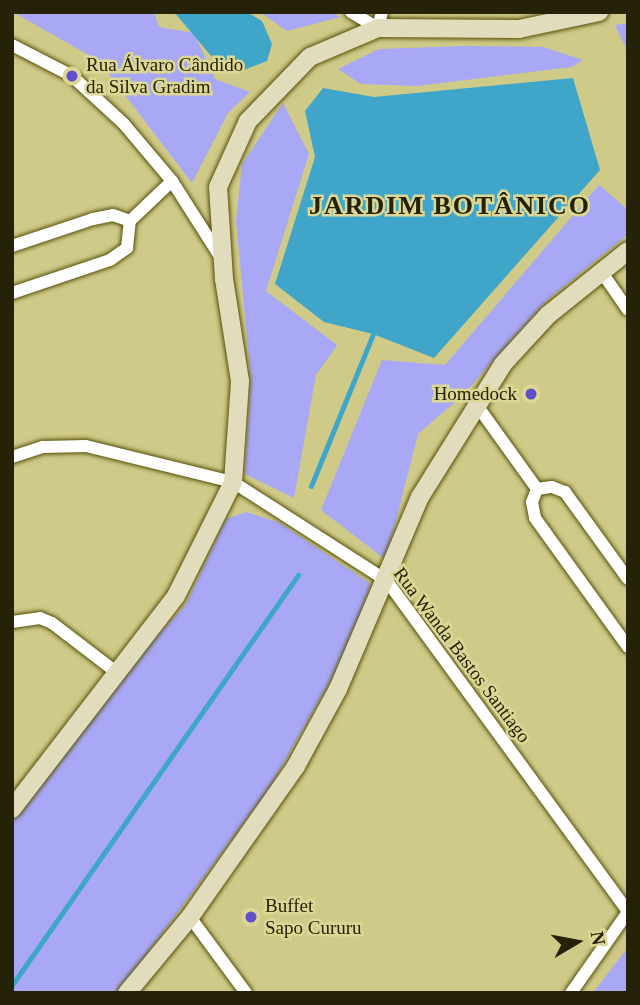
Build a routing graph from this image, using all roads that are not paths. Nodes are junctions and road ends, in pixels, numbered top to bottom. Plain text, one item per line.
1 (351, 12) edge
2 (599, 12) edge
3 (380, 20) edge
4 (12, 45) edge
5 (172, 181) junction
6 (130, 221) junction
7 (12, 246) edge
8 (628, 251) edge
9 (223, 261) junction
10 (601, 271) junction
11 (12, 293) edge
12 (628, 310) edge
13 (476, 404) junction
14 (12, 457) edge
15 (233, 482) junction
16 (537, 489) junction
17 (628, 579) edge
18 (387, 581) junction
19 (12, 622) edge
20 (628, 647) edge
21 (116, 672) junction
22 (12, 809) edge
23 (628, 912) edge
24 (190, 917) junction
25 (127, 993) edge
26 (246, 993) edge
27 (571, 993) edge

1 - 3 street
2 - 3 main road
3 - 9 main road
4 - 5 street
5 - 6 street
5 - 9 street
6 - 7 street
6 - 11 street
8 - 10 main road
9 - 15 main road
10 - 12 street
10 - 13 main road
13 - 16 street
13 - 18 main road
14 - 15 street, Rua Wanda Bastos Santiago
15 - 18 street, Rua Wanda Bastos Santiago
15 - 21 main road
16 - 17 street
16 - 20 street
18 - 23 street, Rua Wanda Bastos Santiago
18 - 24 main road
19 - 21 street
21 - 22 main road
23 - 27 street
24 - 25 main road
24 - 26 street

